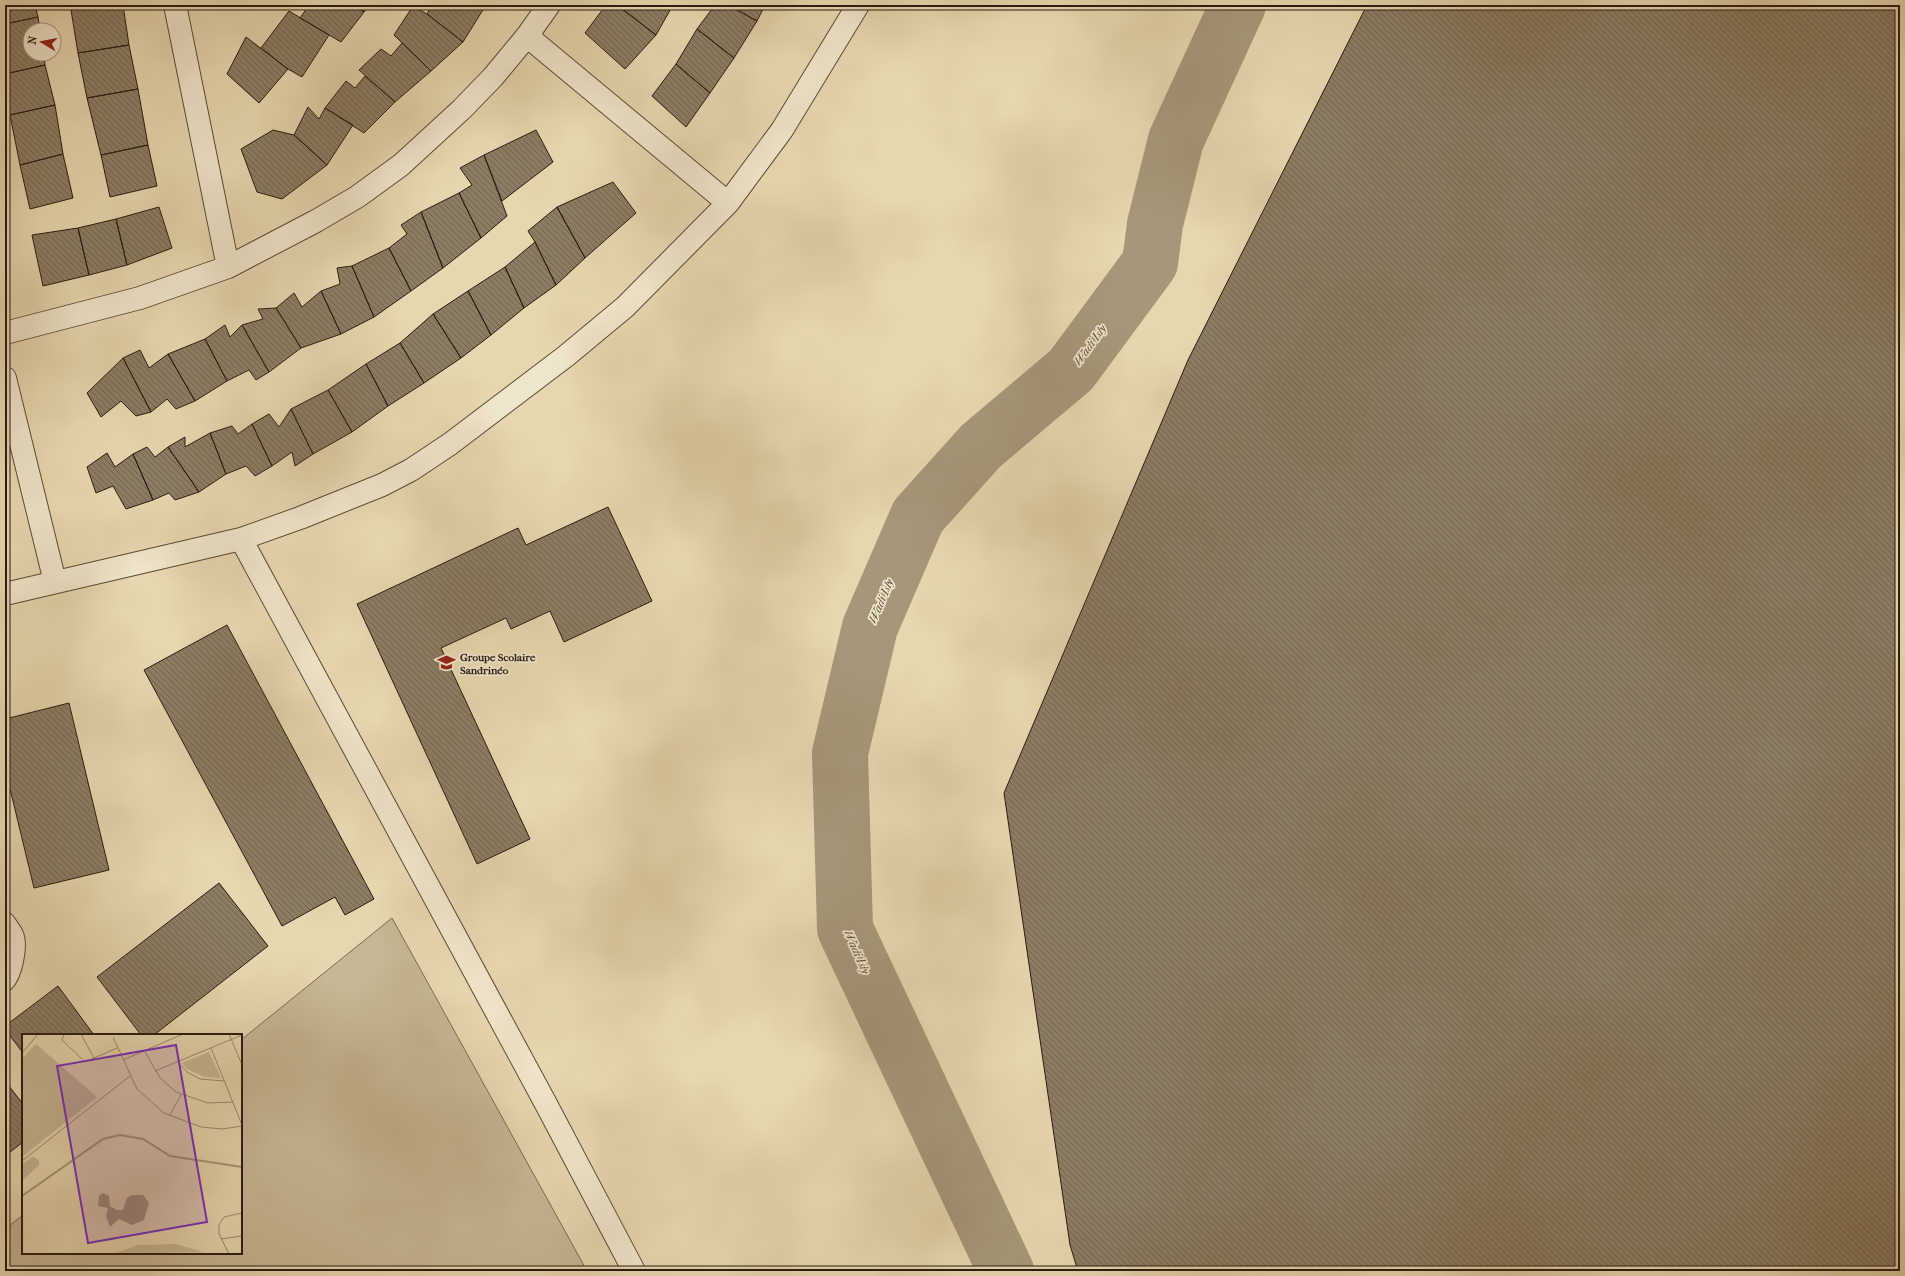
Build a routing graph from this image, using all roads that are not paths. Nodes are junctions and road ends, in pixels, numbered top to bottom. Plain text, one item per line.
1 (549, 5) edge
2 (858, 5) edge
3 (177, 6) edge
4 (527, 36) junction
5 (728, 203) junction
6 (228, 266) junction
7 (5, 333) edge
8 (5, 378) edge
9 (240, 539) junction
10 (55, 582) junction
11 (5, 594) edge
12 (5, 921) edge
13 (5, 982) edge
14 (634, 1271) edge

1 - 4 street
2 - 5 street
3 - 6 street
4 - 5 street
4 - 6 street
5 - 9 street
6 - 7 street
8 - 10 street
9 - 10 street
9 - 14 street
10 - 11 street
12 - 13 lane

